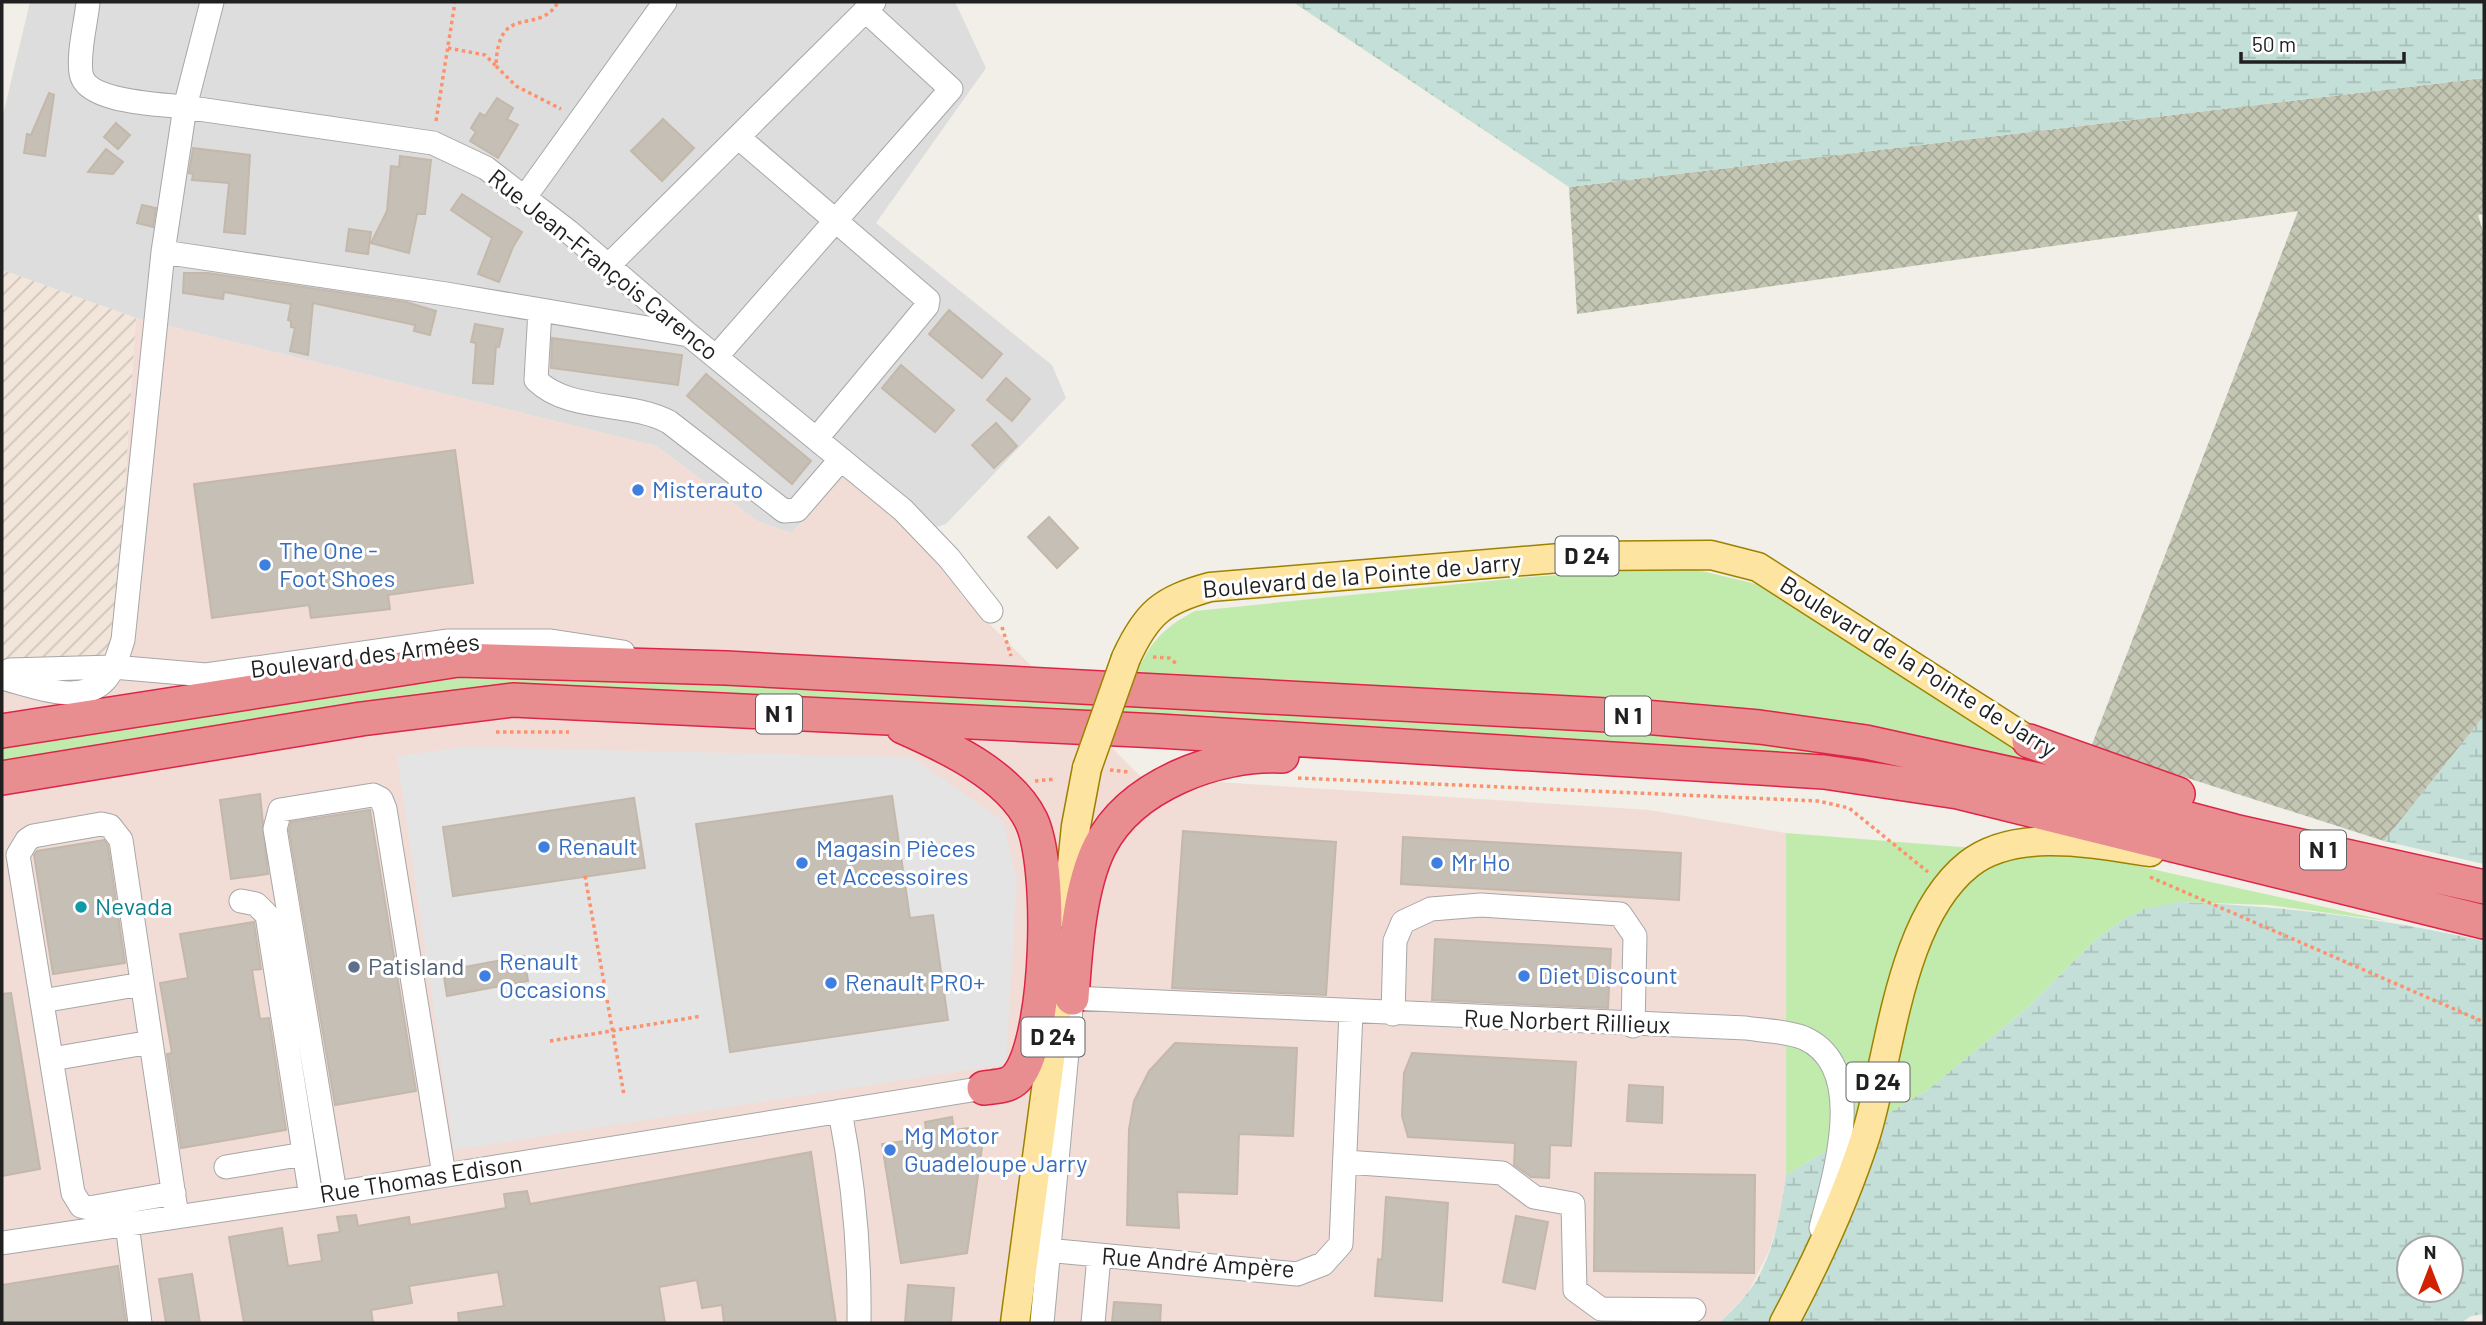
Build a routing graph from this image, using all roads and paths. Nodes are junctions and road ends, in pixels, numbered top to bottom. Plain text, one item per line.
1 (88, 2) edge
2 (212, 2) edge
3 (455, 2) edge
4 (558, 2) edge
5 (665, 2) edge
6 (870, 6) edge
7 (448, 48) junction
8 (496, 66) junction
9 (185, 107) junction
10 (581, 119) junction
11 (738, 137) junction
12 (433, 143) junction
13 (525, 197) junction
14 (837, 220) junction
15 (163, 252) junction
16 (608, 266) junction
17 (540, 310) junction
18 (689, 335) junction
19 (716, 357) junction
20 (817, 438) junction
21 (841, 459) junction
22 (991, 611) dead end
23 (1126, 658) junction
24 (114, 667) junction
25 (726, 668) junction
26 (1177, 669) dead end
27 (2, 670) edge
28 (2, 678) edge
29 (885, 720) junction
30 (2, 731) edge
31 (490, 732) dead end
32 (572, 732) dead end
33 (2029, 741) junction
34 (1562, 755) junction
35 (2, 778) edge
36 (1290, 778) dead end
37 (1056, 779) dead end
38 (1005, 789) junction
39 (2234, 831) junction
40 (2253, 866) junction
41 (2413, 866) junction
42 (2144, 874) dead end
43 (585, 876) dead end
44 (2484, 879) edge
45 (1946, 886) junction
46 (2484, 887) edge
47 (241, 901) dead end
48 (2484, 922) edge
49 (142, 984) junction
50 (1072, 998) junction
51 (42, 1001) junction
52 (1351, 1012) junction
53 (1393, 1014) junction
54 (702, 1016) dead end
55 (2484, 1022) edge
56 (1633, 1026) junction
57 (612, 1031) junction
58 (550, 1041) dead end
59 (151, 1042) junction
60 (52, 1059) junction
61 (984, 1087) joint
62 (624, 1095) dead end
63 (840, 1111) junction
64 (304, 1154) junction
65 (1345, 1162) junction
66 (226, 1167) dead end
67 (444, 1175) junction
68 (174, 1193) junction
69 (335, 1193) junction
70 (311, 1197) junction
71 (177, 1217) junction
72 (127, 1224) junction
73 (2, 1242) edge
74 (1036, 1249) junction
75 (1099, 1256) junction
76 (1808, 1278) junction
77 (1693, 1310) dead end
78 (140, 1323) edge
79 (859, 1323) edge
80 (1015, 1323) edge
81 (1042, 1323) edge
82 (1093, 1323) edge
83 (1784, 1323) edge

1 - 9 street, Rue Jean-François Carenco
2 - 9 street
3 - 7 path
4 - 8 path
5 - 10 street
6 - 11 street
6 - 14 street
7 - 8 path
7 - 12 path
8 - 10 path
9 - 12 street, Rue Jean-François Carenco
9 - 15 street
10 - 13 street
11 - 14 street
11 - 16 street
12 - 13 street, Rue Jean-François Carenco
13 - 16 street, Rue Jean-François Carenco
14 - 19 street
14 - 20 street
15 - 17 street
15 - 24 street
16 - 18 street, Rue Jean-François Carenco
17 - 18 street
17 - 21 street
18 - 19 street, Rue Jean-François Carenco
19 - 20 street, Rue Jean-François Carenco
20 - 21 street, Rue Jean-François Carenco
21 - 22 street, Rue Jean-François Carenco
23 - 26 path
23 - 33 main road, Boulevard de la Pointe de Jarry / D 24
23 - 74 main road, Boulevard de la Pointe de Jarry / D 24, bridge
24 - 25 street, Boulevard des Armées
24 - 27 street, Boulevard des Armées
24 - 28 street
25 - 30 highway, N 1
25 - 39 highway, N 1
29 - 34 highway, N 1
29 - 35 highway, N 1
29 - 38 highway
31 - 32 path
33 - 39 main road, Boulevard de la Pointe de Jarry / D 24
33 - 41 highway
34 - 40 highway, N 1
34 - 50 highway
36 - 45 path
37 - 38 path
38 - 61 highway
39 - 41 highway, N 1
40 - 45 main road, D 24
40 - 48 highway, N 1
41 - 44 highway
41 - 46 highway, N 1
42 - 55 path
43 - 57 path
45 - 76 main road, D 24
47 - 64 street
49 - 51 street
49 - 51 street
49 - 59 street
50 - 52 street, Rue Norbert Rillieux
50 - 74 street, Boulevard de la Pointe de Jarry / D 24
51 - 60 street
52 - 53 street, Rue Norbert Rillieux
52 - 65 street, Rue André Ampère
53 - 56 street, Rue Norbert Rillieux
53 - 56 street
54 - 57 path
56 - 76 street, Rue Norbert Rillieux
57 - 58 path
57 - 62 path
59 - 60 street
59 - 68 street
60 - 68 street
61 - 63 street, Rue Thomas Edison
63 - 67 street, Rue Thomas Edison
63 - 79 street
64 - 66 street
64 - 70 street
65 - 75 street, Rue André Ampère
65 - 77 street
67 - 69 street, Rue Thomas Edison
67 - 69 street
68 - 71 street
69 - 70 street, Rue Thomas Edison
70 - 71 street, Rue Thomas Edison
71 - 72 street, Rue Thomas Edison
72 - 73 street, Rue Thomas Edison
72 - 78 street
74 - 75 street, Rue André Ampère
74 - 80 main road, Boulevard de la Pointe de Jarry / D 24
74 - 81 street, Boulevard de la Pointe de Jarry / D 24
75 - 82 street
76 - 83 main road, D 24

